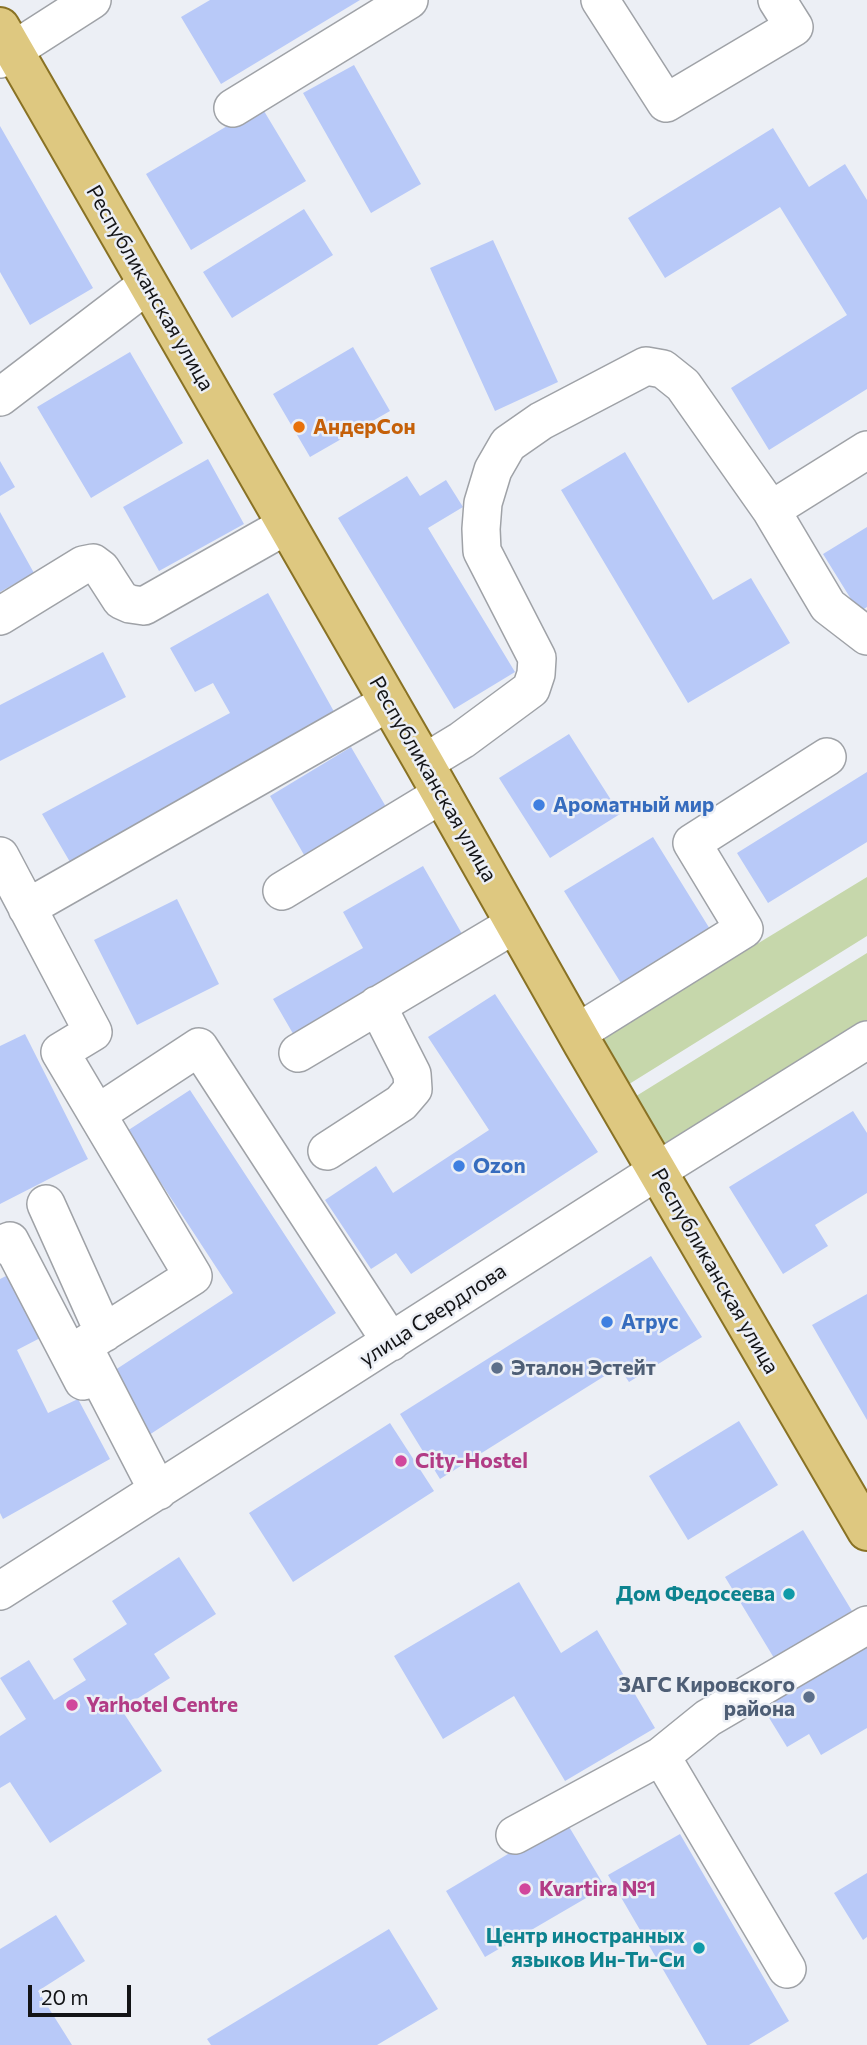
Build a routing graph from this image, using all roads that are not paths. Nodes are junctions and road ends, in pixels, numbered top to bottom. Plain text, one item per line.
1 (92, 0) edge
2 (409, 0) edge
3 (600, 0) edge
4 (777, 0) edge
5 (5, 45) edge
6 (233, 108) dead end
7 (148, 284) junction
8 (0, 397) edge
9 (867, 450) edge
10 (771, 510) junction
11 (287, 525) junction
12 (0, 616) edge
13 (867, 636) edge
14 (389, 702) junction
15 (827, 757) dead end
16 (433, 778) junction
17 (1, 862) edge
18 (282, 891) dead end
19 (27, 908) junction
20 (515, 924) junction
21 (377, 1006) junction
22 (577, 1033) junction
23 (867, 1040) edge
24 (298, 1053) dead end
25 (97, 1114) junction
26 (327, 1151) dead end
27 (657, 1171) junction
28 (46, 1204) dead end
29 (0, 1245) edge
30 (104, 1333) junction
31 (391, 1342) junction
32 (152, 1495) junction
33 (867, 1531) edge
34 (0, 1591) edge
35 (867, 1625) edge
36 (661, 1756) junction
37 (514, 1835) dead end
38 (787, 1969) dead end

1 - 5 street
2 - 6 street
3 - 4 street
5 - 7 main road, Республиканская улица
7 - 8 street
7 - 11 main road, Республиканская улица
9 - 10 street
10 - 13 street
10 - 16 street
11 - 12 street
11 - 14 main road, Республиканская улица
14 - 16 main road, Республиканская улица
14 - 19 street
15 - 22 street
16 - 18 street
16 - 20 main road, Республиканская улица
17 - 19 street
19 - 25 street
20 - 21 street
20 - 22 main road, Республиканская улица
21 - 24 street
21 - 26 street
22 - 27 main road, Республиканская улица
23 - 27 street, улица Свердлова
25 - 30 street
25 - 31 street
27 - 31 street, улица Свердлова
27 - 33 main road, Республиканская улица
28 - 30 street
29 - 32 street
30 - 32 street
31 - 32 street, улица Свердлова
32 - 34 street, улица Свердлова
35 - 36 street
36 - 37 street
36 - 38 street

